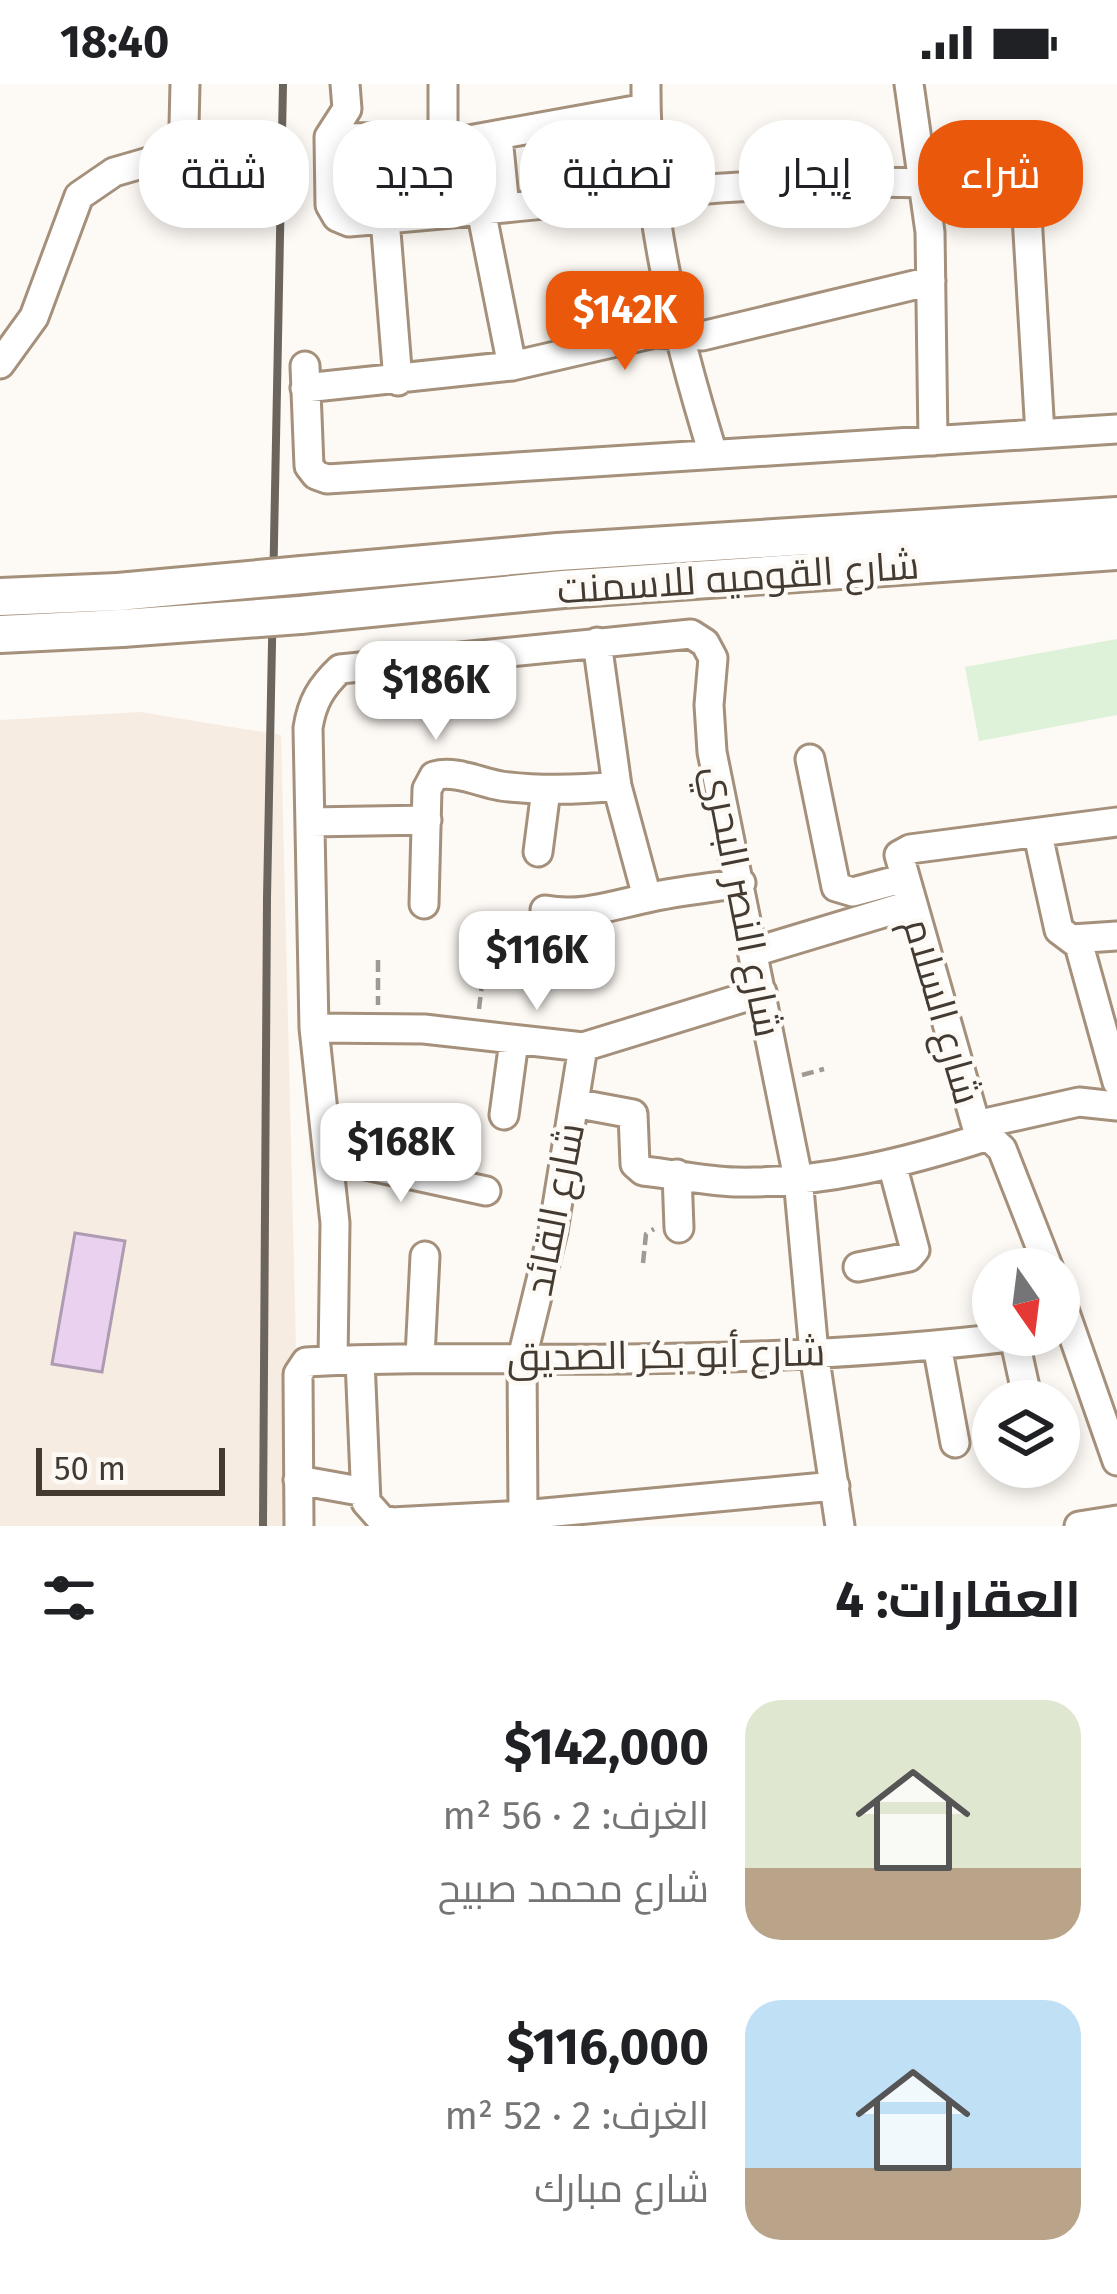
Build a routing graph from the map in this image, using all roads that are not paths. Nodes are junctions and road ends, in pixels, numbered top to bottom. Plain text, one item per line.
1 (184, 84) edge
2 (345, 84) edge
3 (443, 84) edge
4 (909, 84) edge
5 (646, 96) edge
6 (443, 120) edge
7 (498, 136) joint
8 (918, 136) edge
9 (329, 137) junction
10 (333, 137) edge
11 (496, 165) edge
12 (918, 183) edge
13 (715, 187) edge
14 (333, 209) edge
15 (386, 228) edge
16 (495, 228) edge
17 (658, 228) edge
18 (928, 228) edge
19 (1028, 228) edge
20 (931, 281) junction
21 (677, 334) junction
22 (0, 364) edge
23 (512, 366) junction
24 (398, 381) junction
25 (1117, 429) edge
26 (1040, 434) junction
27 (933, 441) junction
28 (713, 454) junction
29 (1117, 516) edge
30 (1117, 551) edge
31 (0, 597) edge
32 (120, 610) junction
33 (0, 634) edge
34 (597, 641) junction
35 (810, 759) dead end
36 (617, 786) junction
37 (546, 790) junction
38 (427, 820) junction
39 (310, 822) junction
40 (1117, 822) edge
41 (1038, 836) junction
42 (538, 853) dead end
43 (741, 883) junction
44 (909, 891) junction
45 (647, 898) junction
46 (424, 904) dead end
47 (1117, 935) edge
48 (1072, 939) junction
49 (754, 952) junction
50 (570, 964) dead end
51 (762, 992) junction
52 (314, 1028) junction
53 (514, 1041) junction
54 (583, 1047) junction
55 (1117, 1082) edge
56 (574, 1103) junction
57 (1117, 1106) edge
58 (504, 1115) dead end
59 (982, 1130) junction
60 (329, 1157) junction
61 (892, 1164) junction
62 (677, 1174) junction
63 (798, 1178) junction
64 (485, 1191) dead end
65 (679, 1228) dead end
66 (1041, 1248) edge
67 (425, 1256) dead end
68 (858, 1268) dead end
69 (972, 1341) edge
70 (937, 1345) junction
71 (814, 1353) junction
72 (1076, 1356) edge
73 (420, 1357) junction
74 (522, 1358) junction
75 (333, 1361) junction
76 (955, 1443) dead end
77 (1117, 1461) edge
78 (298, 1480) junction
79 (835, 1486) junction
80 (365, 1492) junction
81 (523, 1515) junction
82 (1117, 1520) edge
83 (298, 1526) edge
84 (840, 1526) edge
85 (1079, 1526) edge

1 - 22 street
2 - 9 street
3 - 6 street
4 - 8 street
5 - 7 street
7 - 11 street
9 - 10 street
9 - 14 street
12 - 13 street
15 - 24 street
16 - 23 street
17 - 21 street
18 - 20 street
19 - 26 street
20 - 21 street
20 - 27 street
21 - 23 street
21 - 28 street
23 - 24 street
24 - 28 street
25 - 26 street
26 - 27 street
27 - 28 street
29 - 32 main road, شارع القوميه للاسمنت, bridge
30 - 32 main road, شارع القوميه للاسمنت, bridge
31 - 32 main road, شارع القوميه للاسمنت
32 - 33 main road, شارع القوميه للاسمنت
34 - 36 street
34 - 39 street, شارع النصر البحري
34 - 43 street, شارع النصر البحري
35 - 44 street
36 - 37 street
36 - 45 street
37 - 38 street
37 - 42 street
38 - 39 street
38 - 46 street
39 - 52 street
40 - 41 street
41 - 44 street
41 - 48 street
43 - 45 street
43 - 49 street, شارع النصر البحري
44 - 49 street
44 - 59 street, شارع السلام
45 - 50 street
47 - 48 street
48 - 55 street
49 - 51 street, شارع النصر البحري
51 - 54 street
51 - 63 street, شارع النصر البحري
52 - 53 street
52 - 60 street
53 - 54 street
53 - 58 street
54 - 56 street, شارع القائد
56 - 62 street
56 - 74 street, شارع القائد
57 - 59 street
59 - 61 street
59 - 66 street, شارع السلام
60 - 64 street
60 - 75 street
61 - 63 street
61 - 68 street
62 - 63 street
62 - 65 street
63 - 71 street, شارع النصر البحري
67 - 73 street
69 - 70 street, شارع أبو بكر الصديق
70 - 71 street, شارع أبو بكر الصديق
70 - 76 street
71 - 74 street, شارع أبو بكر الصديق
71 - 79 street, شارع النصر البحري
72 - 77 street
73 - 74 street, شارع أبو بكر الصديق
73 - 75 street, شارع أبو بكر الصديق
74 - 81 street, شارع القائد
75 - 78 street
75 - 80 street
78 - 80 street
78 - 83 street
79 - 81 street
79 - 84 street, شارع النصر البحري
80 - 81 street
82 - 85 street

